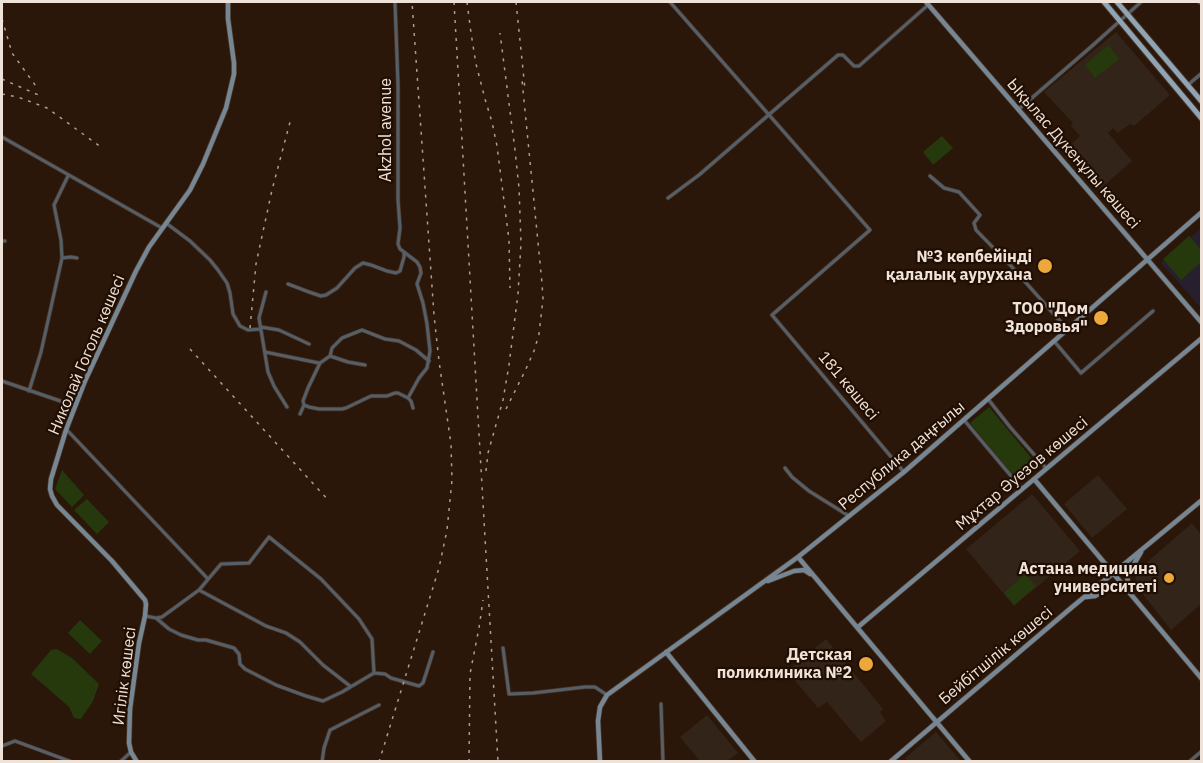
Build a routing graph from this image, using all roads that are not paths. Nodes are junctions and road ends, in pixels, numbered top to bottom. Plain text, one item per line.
1 (228, 2) edge
2 (395, 2) edge
3 (670, 2) edge
4 (1104, 2) edge
5 (1117, 2) edge
6 (1135, 2) edge
7 (1142, 2) edge
8 (927, 3) edge
9 (1130, 11) junction
10 (1120, 21) junction
11 (1202, 73) edge
12 (1187, 86) junction
13 (1202, 102) edge
14 (1019, 109) junction
15 (770, 114) junction
16 (1202, 119) edge
17 (2, 137) edge
18 (68, 176) junction
19 (930, 176) dead end
20 (668, 198) dead end
21 (1202, 212) edge
22 (164, 226) junction
23 (404, 255) junction
24 (62, 258) junction
25 (77, 258) dead end
26 (1147, 259) junction
27 (288, 284) dead end
28 (266, 292) dead end
29 (1153, 311) dead end
30 (1200, 320) edge
31 (260, 328) junction
32 (1067, 329) junction
33 (1202, 338) edge
34 (1054, 341) junction
35 (309, 344) dead end
36 (265, 352) junction
37 (330, 356) junction
38 (429, 361) junction
39 (320, 363) junction
40 (364, 364) dead end
41 (2, 381) edge
42 (29, 390) junction
43 (408, 398) junction
44 (988, 399) junction
45 (304, 405) junction
46 (75, 406) junction
47 (287, 407) dead end
48 (413, 408) dead end
49 (300, 414) dead end
50 (964, 420) junction
51 (66, 430) junction
52 (785, 468) dead end
53 (1046, 468) junction
54 (904, 472) junction
55 (1034, 479) junction
56 (1022, 489) junction
57 (1202, 500) edge
58 (849, 516) junction
59 (1143, 549) junction
60 (798, 557) junction
61 (1113, 574) junction
62 (208, 579) junction
63 (819, 582) junction
64 (760, 585) junction
65 (199, 590) junction
66 (1129, 592) junction
67 (1084, 598) junction
68 (1136, 601) junction
69 (146, 604) joint
70 (145, 616) junction
71 (156, 618) junction
72 (858, 627) junction
73 (503, 648) dead end
74 (433, 652) dead end
75 (666, 652) junction
76 (374, 673) junction
77 (1202, 679) edge
78 (351, 687) junction
79 (607, 695) junction
80 (661, 704) dead end
81 (380, 705) dead end
82 (936, 722) junction
83 (2, 746) edge
84 (1202, 751) edge
85 (131, 752) junction
86 (72, 762) edge
87 (120, 762) edge
88 (137, 762) edge
89 (322, 762) edge
90 (600, 762) edge
91 (663, 762) edge
92 (754, 762) edge
93 (890, 762) edge
94 (970, 762) edge
95 (1189, 762) edge

1 - 22 main road, Николай Гоголь көшесі
2 - 23 street, Akzhol avenue
3 - 15 street
4 - 10 main road
5 - 9 main road
6 - 9 street
7 - 9 street
8 - 14 main road, Ықылас Дүкенұлы көшесі
8 - 15 street
9 - 10 street
9 - 12 main road
10 - 14 street
10 - 16 main road
11 - 12 street
12 - 13 main road
14 - 26 main road, Ықылас Дүкенұлы көшесі
15 - 20 street
15 - 54 street, 181 көшесі
17 - 18 street
18 - 22 street
18 - 24 street
19 - 32 street
21 - 26 main road, Республика даңғылы
22 - 31 street
22 - 46 main road, Николай Гоголь көшесі
23 - 27 street
23 - 38 street
24 - 25 street
24 - 42 street
26 - 30 main road, Ықылас Дүкенұлы көшесі
26 - 32 main road, Республика даңғылы
28 - 31 street
29 - 34 street
31 - 35 street
31 - 36 street
32 - 34 main road, Республика даңғылы
33 - 53 main road, Мұхтар Әуезов көшесі
34 - 44 main road, Республика даңғылы
36 - 39 street
36 - 47 street
37 - 38 street
37 - 39 street
37 - 40 street
38 - 43 street
39 - 45 street
41 - 42 street
42 - 46 street
43 - 45 street
43 - 48 street
44 - 50 main road, Республика даңғылы
44 - 53 street
45 - 49 street
46 - 51 main road, Николай Гоголь көшесі
50 - 54 main road, Республика даңғылы
50 - 56 street
51 - 62 street
51 - 69 main road, Николай Гоголь көшесі
52 - 58 street
53 - 55 main road, Мұхтар Әуезов көшесі
54 - 58 main road, Республика даңғылы
55 - 56 main road, Мұхтар Әуезов көшесі
55 - 61 main road
56 - 72 main road, Мұхтар Әуезов көшесі
57 - 59 main road, Бейбітшілік көшесі
58 - 60 main road, Республика даңғылы
59 - 61 main road, Бейбітшілік көшесі
59 - 68 main road
60 - 63 main road
60 - 64 main road, Республика даңғылы
61 - 66 main road
61 - 67 main road, Бейбітшілік көшесі
62 - 65 street
62 - 76 street
63 - 64 main road
63 - 72 main road
64 - 75 main road, Республика даңғылы
65 - 71 street
65 - 78 street
66 - 67 main road
66 - 68 main road
67 - 82 main road, Бейбітшілік көшесі
68 - 77 main road
69 - 70 main road, Игілік көшесі
70 - 71 street
70 - 85 main road, Игілік көшесі
71 - 78 street
72 - 82 main road
73 - 79 street
74 - 76 street
75 - 79 main road, Республика даңғылы
75 - 92 main road
76 - 78 street
79 - 90 main road, Республика даңғылы
80 - 91 street
81 - 89 street
82 - 93 main road, Бейбітшілік көшесі
82 - 94 main road
83 - 86 street
84 - 95 street
85 - 87 street
85 - 88 main road

